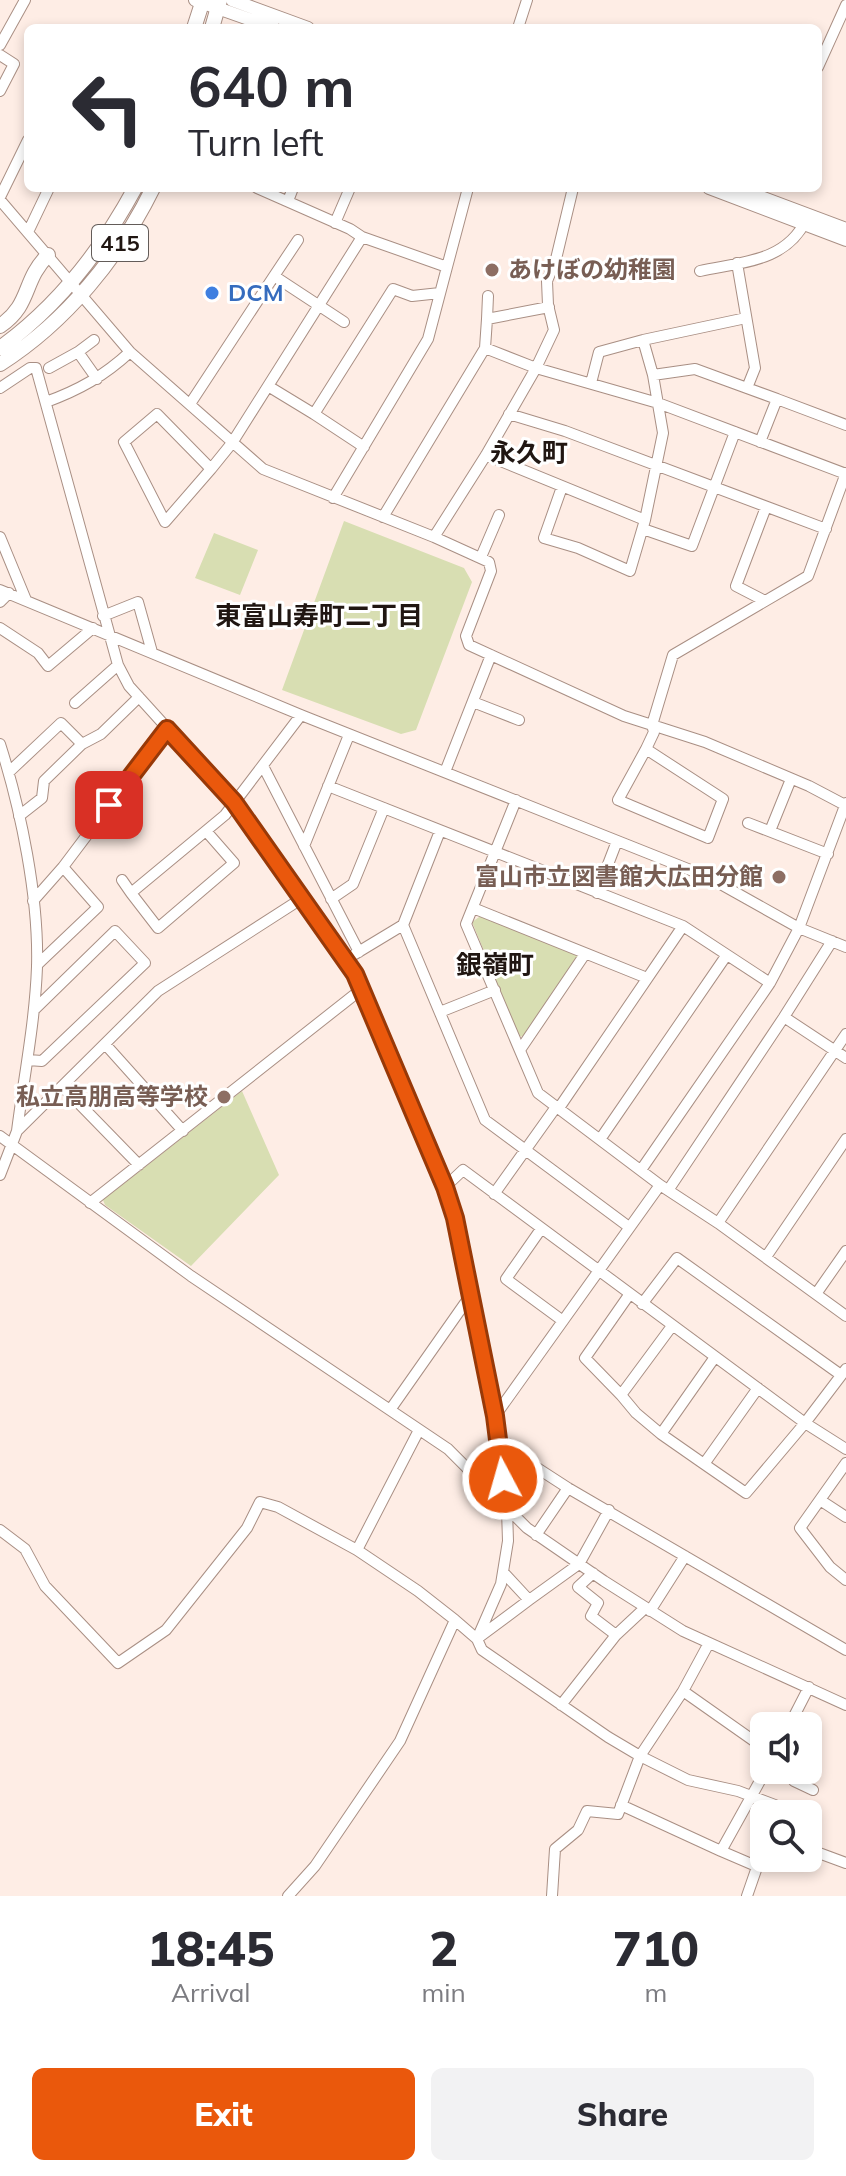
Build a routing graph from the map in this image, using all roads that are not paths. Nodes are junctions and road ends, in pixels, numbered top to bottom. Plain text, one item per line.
1 (25, 0) edge
2 (232, 0) edge
3 (527, 0) edge
4 (200, 1) edge
5 (219, 4) edge
6 (846, 5) edge
7 (195, 24) edge
8 (213, 24) edge
9 (265, 24) edge
10 (297, 24) edge
11 (519, 24) edge
12 (0, 45) edge
13 (0, 55) edge
14 (822, 58) edge
15 (0, 91) edge
16 (24, 148) edge
17 (47, 192) edge
18 (133, 192) edge
19 (151, 192) edge
20 (267, 192) edge
21 (291, 192) edge
22 (348, 192) edge
23 (467, 192) edge
24 (572, 192) edge
25 (732, 192) edge
26 (754, 196) edge
27 (0, 199) edge
28 (288, 201) junction
29 (806, 220) junction
30 (335, 223) junction
31 (846, 229) edge
32 (28, 232) junction
33 (362, 237) junction
34 (298, 240) dead end
35 (846, 240) edge
36 (48, 255) junction
37 (737, 263) junction
38 (447, 267) junction
39 (700, 271) dead end
40 (274, 276) junction
41 (72, 282) junction
42 (440, 293) junction
43 (82, 295) junction
44 (488, 296) dead end
45 (320, 305) junction
46 (549, 307) junction
47 (746, 318) junction
48 (487, 319) junction
49 (344, 322) dead end
50 (1, 323) edge
51 (94, 340) dead end
52 (643, 340) junction
53 (0, 348) edge
54 (485, 348) junction
55 (78, 352) junction
56 (130, 352) junction
57 (0, 364) edge
58 (49, 368) dead end
59 (536, 368) junction
60 (653, 375) junction
61 (97, 379) junction
62 (591, 383) junction
63 (268, 386) junction
64 (0, 388) edge
65 (747, 388) junction
66 (777, 399) junction
67 (46, 402) junction
68 (658, 403) junction
69 (190, 404) junction
70 (314, 414) junction
71 (509, 414) junction
72 (846, 425) edge
73 (735, 432) junction
74 (760, 442) junction
75 (232, 443) junction
76 (364, 447) junction
77 (486, 455) junction
78 (656, 465) junction
79 (211, 469) junction
80 (846, 474) edge
81 (562, 487) junction
82 (713, 487) junction
83 (333, 498) junction
84 (766, 507) junction
85 (499, 515) dead end
86 (383, 517) junction
87 (644, 525) junction
88 (826, 529) junction
89 (434, 537) junction
90 (1, 541) edge
91 (481, 557) junction
92 (4, 592) edge
93 (26, 600) junction
94 (765, 601) junction
95 (0, 602) edge
96 (103, 616) junction
97 (0, 628) edge
98 (93, 628) junction
99 (110, 635) junction
100 (152, 652) junction
101 (491, 655) junction
102 (118, 665) junction
103 (139, 697) junction
104 (473, 702) junction
105 (75, 703) dead end
106 (301, 715) junction
107 (519, 720) dead end
108 (652, 725) junction
109 (167, 729) junction
110 (349, 735) junction
111 (0, 744) edge
112 (82, 744) junction
113 (646, 749) junction
114 (263, 766) junction
115 (9, 772) junction
116 (445, 772) junction
117 (791, 779) junction
118 (328, 786) junction
119 (516, 800) junction
120 (234, 802) junction
121 (846, 804) edge
122 (384, 808) junction
123 (19, 816) junction
124 (748, 823) dead end
125 (206, 831) junction
126 (440, 831) junction
127 (770, 831) junction
128 (617, 841) junction
129 (304, 846) junction
130 (495, 852) junction
131 (828, 854) junction
132 (63, 867) junction
133 (122, 880) dead end
134 (131, 893) junction
135 (597, 893) junction
136 (301, 899) junction
137 (331, 899) junction
138 (33, 901) junction
139 (473, 908) junction
140 (403, 925) junction
141 (683, 926) junction
142 (799, 928) junction
143 (832, 941) junction
144 (846, 947) edge
145 (359, 952) junction
146 (585, 954) junction
147 (726, 956) junction
148 (345, 960) junction
149 (37, 965) junction
150 (647, 978) junction
151 (770, 983) junction
152 (363, 988) junction
153 (495, 990) junction
154 (34, 1010) junction
155 (440, 1012) junction
156 (784, 1017) junction
157 (846, 1034) edge
158 (105, 1044) junction
159 (520, 1050) junction
160 (834, 1050) junction
161 (846, 1058) edge
162 (28, 1060) junction
163 (63, 1087) junction
164 (558, 1108) junction
165 (17, 1131) junction
166 (183, 1131) junction
167 (0, 1136) edge
168 (601, 1138) junction
169 (846, 1139) edge
170 (11, 1143) junction
171 (526, 1151) junction
172 (139, 1165) junction
173 (641, 1170) junction
174 (0, 1175) edge
175 (445, 1187) junction
176 (664, 1187) junction
177 (494, 1194) junction
178 (90, 1203) junction
179 (718, 1223) junction
180 (629, 1227) junction
181 (541, 1229) junction
182 (846, 1251) edge
183 (766, 1257) junction
184 (598, 1271) junction
185 (816, 1294) junction
186 (629, 1295) junction
187 (470, 1296) junction
188 (642, 1304) junction
189 (846, 1316) edge
190 (563, 1321) junction
191 (672, 1326) junction
192 (715, 1357) junction
193 (844, 1372) edge
194 (758, 1388) junction
195 (621, 1395) junction
196 (390, 1410) junction
197 (495, 1416) junction
198 (805, 1423) junction
199 (419, 1430) junction
200 (661, 1434) junction
201 (501, 1448) junction
202 (846, 1449) edge
203 (846, 1463) edge
204 (704, 1464) junction
205 (568, 1488) junction
206 (820, 1500) junction
207 (507, 1510) junction
208 (609, 1510) junction
209 (846, 1517) edge
210 (0, 1530) edge
211 (536, 1535) junction
212 (357, 1550) junction
213 (685, 1556) junction
214 (579, 1564) junction
215 (503, 1572) junction
216 (593, 1573) junction
217 (846, 1580) edge
218 (529, 1600) junction
219 (647, 1610) junction
220 (455, 1620) junction
221 (616, 1635) junction
222 (477, 1639) junction
223 (709, 1643) junction
224 (846, 1650) edge
225 (809, 1687) junction
226 (683, 1691) junction
227 (561, 1705) junction
228 (846, 1705) edge
229 (796, 1712) edge
230 (750, 1738) edge
231 (640, 1756) junction
232 (758, 1784) edge
233 (800, 1784) edge
234 (813, 1790) dead end
235 (752, 1796) junction
236 (762, 1800) edge
237 (621, 1805) junction
238 (721, 1851) junction
239 (822, 1854) edge
240 (750, 1863) edge
241 (846, 1863) edge
242 (754, 1872) edge
243 (288, 1896) edge
244 (552, 1896) edge
245 (747, 1896) edge

1 - 12 street
2 - 10 main road
3 - 11 street
4 - 5 main road
4 - 7 highway
5 - 8 highway
5 - 9 main road
6 - 14 street
13 - 15 street
16 - 27 street
17 - 32 street
18 - 41 highway, 415
19 - 43 highway, 415
20 - 28 street
21 - 28 street
22 - 30 street
23 - 38 street
24 - 46 street
25 - 26 main road
26 - 29 main road
27 - 32 street
28 - 30 street
29 - 31 main road
29 - 35 main road
29 - 37 street
30 - 33 street
32 - 36 street
33 - 38 street
33 - 45 street
34 - 40 street
36 - 41 street
36 - 50 highway
37 - 39 street
37 - 47 street
38 - 42 street
40 - 45 street
40 - 69 street
41 - 43 street
41 - 53 highway, 415
42 - 70 street
42 - 76 street
43 - 56 street
43 - 57 highway, 415
44 - 48 street
45 - 49 street
45 - 63 street
46 - 48 street
46 - 59 street
47 - 52 street
47 - 65 street
48 - 54 street
51 - 55 street
52 - 60 street
52 - 62 street
54 - 59 street
54 - 86 street
55 - 58 street
55 - 61 street
56 - 61 street
56 - 69 street
59 - 62 street
59 - 71 street
60 - 65 street
60 - 68 street
61 - 67 street
62 - 68 street
63 - 70 street
63 - 75 street
64 - 67 street
65 - 66 street
66 - 72 street
66 - 74 street
67 - 96 street
68 - 73 street
68 - 78 street
69 - 75 street
70 - 76 street
71 - 77 street
71 - 78 street
73 - 74 street
73 - 82 street
74 - 80 street
75 - 79 street
75 - 83 street
76 - 83 street
77 - 81 street
77 - 89 street
78 - 82 street
78 - 87 street
79 - 79 street
80 - 88 street
81 - 87 street
81 - 87 street
82 - 84 street
82 - 87 street
83 - 86 street
84 - 88 street
84 - 94 street
85 - 91 street
86 - 89 street
88 - 94 street
89 - 91 street
90 - 93 street
91 - 101 street
92 - 93 street
92 - 95 street
93 - 98 street
94 - 108 street
96 - 99 street
96 - 100 street
97 - 98 street
98 - 99 street
99 - 100 street
99 - 102 street
100 - 106 street
101 - 104 street
101 - 108 street
102 - 103 street
102 - 105 street
103 - 109 street
103 - 112 street
104 - 107 street
104 - 116 street
106 - 110 street
106 - 114 street
108 - 113 street
108 - 117 street
109 - 120 street
109 - 132 street
110 - 116 street
110 - 118 street
111 - 115 street
112 - 115 street
112 - 123 street
113 - 113 street
114 - 120 street
114 - 129 street
115 - 123 street
116 - 119 street
117 - 121 street
117 - 127 street
118 - 122 street
118 - 129 street
119 - 128 street
119 - 130 street
120 - 125 street
120 - 136 street
121 - 131 street
122 - 126 street
122 - 137 street
123 - 138 street
124 - 127 street
125 - 134 street
125 - 134 street
126 - 130 street
126 - 140 street
127 - 131 street
128 - 135 street
128 - 142 street
129 - 137 street
130 - 135 street
130 - 139 street
131 - 142 street
132 - 138 street
132 - 149 street
133 - 134 street
135 - 141 street
136 - 148 street
136 - 158 street
137 - 145 street
138 - 149 street
139 - 146 street
139 - 153 street
140 - 145 street
140 - 155 street
141 - 147 street
141 - 150 street
142 - 143 street
142 - 151 street
143 - 144 street
143 - 156 street
145 - 148 street
146 - 150 street
146 - 159 street
147 - 151 street
147 - 168 street
148 - 152 street
149 - 154 street
150 - 164 street
151 - 173 street
152 - 166 street
152 - 175 street
153 - 155 street
153 - 159 street
154 - 162 street
154 - 162 street
155 - 171 street
156 - 160 street
156 - 176 street
157 - 160 street
158 - 163 street
158 - 166 street
159 - 164 street
160 - 161 street
160 - 179 street
162 - 165 street
163 - 165 street
163 - 172 street
164 - 168 street
164 - 171 street
165 - 170 street
166 - 172 street
167 - 170 street
168 - 173 street
169 - 183 street
170 - 174 street
170 - 178 street
171 - 177 street
171 - 180 street
172 - 178 street
173 - 176 street
175 - 177 street
175 - 187 street
176 - 179 street
176 - 180 street
177 - 181 street
178 - 196 street
179 - 183 street
180 - 184 street
181 - 184 street
181 - 190 street
182 - 185 street
183 - 185 street
184 - 186 street
184 - 190 street
185 - 189 street
186 - 188 street
186 - 195 street
187 - 196 street
187 - 197 street
188 - 191 street
188 - 193 street
190 - 197 street
191 - 192 street
191 - 195 street
192 - 194 street
192 - 200 street
193 - 198 street
194 - 198 street
194 - 204 street
195 - 200 street
196 - 199 street
197 - 201 street
198 - 202 street
198 - 204 street
199 - 207 street
199 - 212 street
200 - 204 street
201 - 205 street
201 - 207 street
203 - 206 street
205 - 208 street
205 - 211 street
206 - 209 street
206 - 217 street
207 - 211 street
207 - 215 street
208 - 213 street
208 - 214 street
210 - 212 street
211 - 214 street
212 - 220 street
213 - 219 street
213 - 224 street
214 - 216 street
214 - 218 street
215 - 218 street
215 - 222 street
216 - 219 street
216 - 221 street
218 - 222 street
219 - 221 street
219 - 223 street
220 - 222 street
220 - 243 street
221 - 227 street
222 - 227 street
223 - 225 street
223 - 226 street
225 - 228 street
225 - 229 street
226 - 230 street
226 - 231 street
227 - 231 street
231 - 235 street
231 - 237 street
232 - 235 street
233 - 234 street
235 - 236 street
235 - 238 street
237 - 238 street
237 - 244 street
238 - 240 street
239 - 241 street
242 - 245 street

